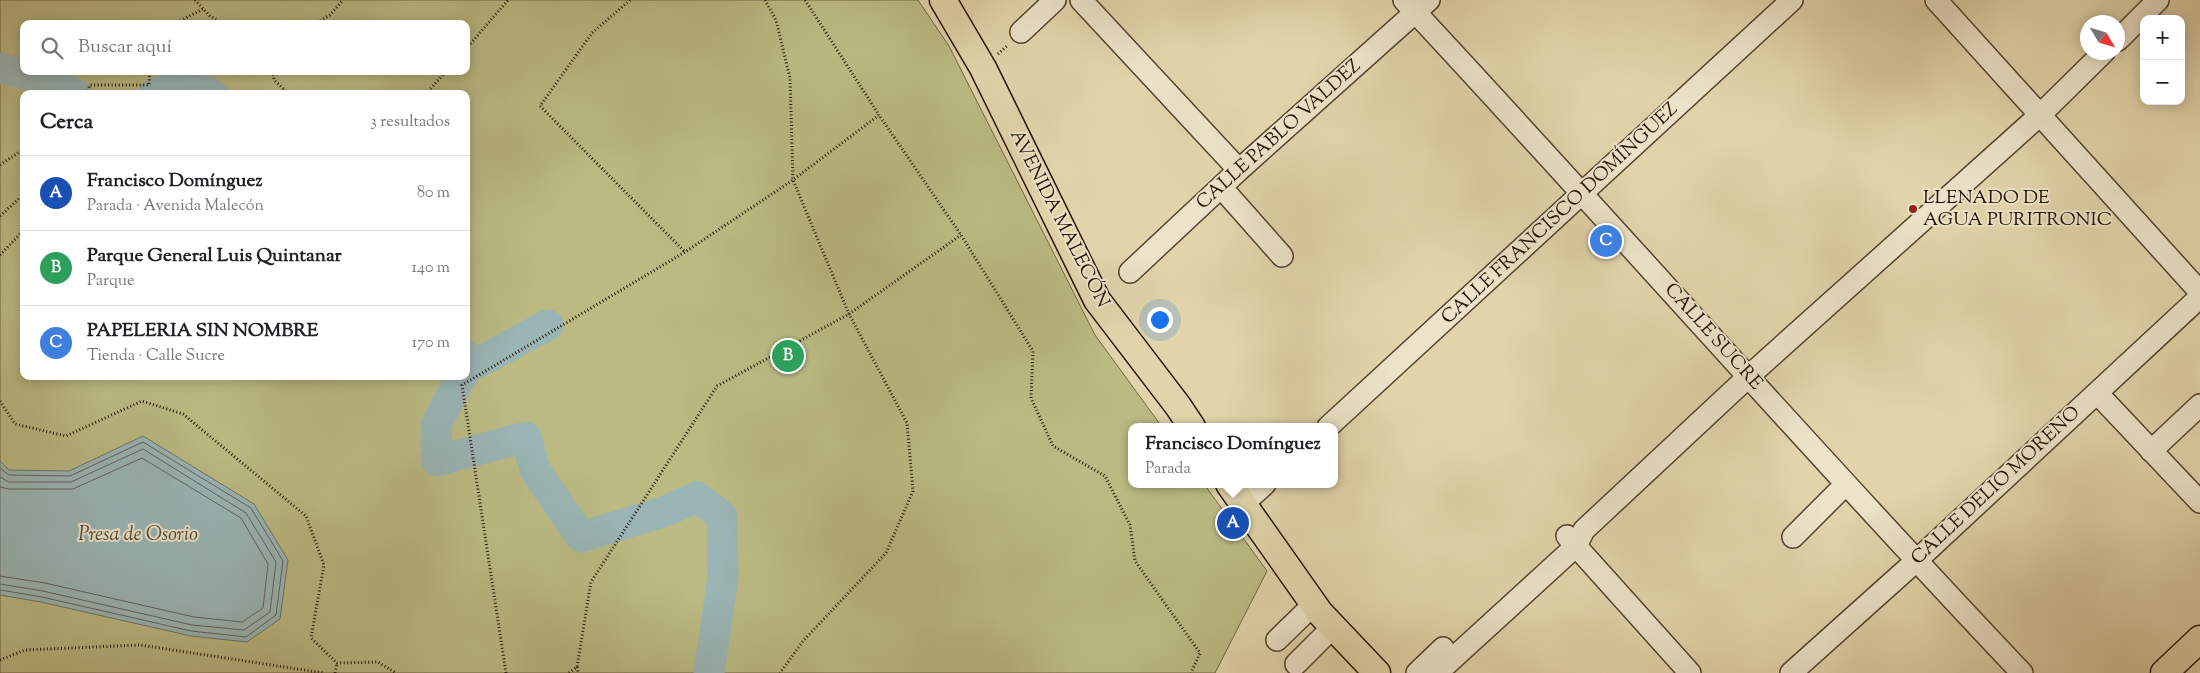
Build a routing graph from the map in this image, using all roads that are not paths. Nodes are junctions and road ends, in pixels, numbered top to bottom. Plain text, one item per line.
1 (943, 0) edge
2 (1055, 0) edge
3 (1081, 0) edge
4 (1792, 0) edge
5 (1936, 0) edge
6 (2158, 0) edge
7 (1416, 4) edge
8 (1021, 32) road end
9 (2125, 33) edge
10 (2096, 60) edge
11 (2040, 114) junction
12 (1239, 170) junction
13 (1221, 187) junction
14 (1583, 193) junction
15 (1282, 256) dead end
16 (1130, 272) dead end
17 (2200, 292) edge
18 (2200, 297) edge
19 (1749, 376) junction
20 (2096, 393) junction
21 (2200, 405) edge
22 (1189, 423) edge
23 (1332, 423) edge
24 (2151, 451) junction
25 (1846, 484) junction
26 (1254, 488) edge
27 (1235, 495) edge
28 (2200, 502) edge
29 (1576, 537) junction
30 (1793, 537) dead end
31 (1916, 561) junction
32 (1314, 604) junction
33 (1333, 627) junction
34 (2200, 639) edge
35 (1277, 640) dead end
36 (1296, 664) dead end
37 (1376, 673) edge
38 (1417, 673) edge
39 (1437, 673) edge
40 (1690, 673) edge
41 (1791, 673) edge
42 (2022, 673) edge
43 (2164, 673) edge

1 - 22 main road, AVENIDA MALECÓN
2 - 8 street
3 - 12 street
4 - 14 street, CALLE FRANCISCO DOMÍNGUEZ
5 - 11 street
6 - 9 street
7 - 12 street, CALLE PABLO VALDEZ
7 - 14 street, CALLE SUCRE
10 - 11 street
11 - 17 street
11 - 19 street
12 - 13 street, CALLE PABLO VALDEZ
13 - 15 street
13 - 16 street, CALLE PABLO VALDEZ
14 - 19 street, CALLE SUCRE
14 - 23 street, CALLE FRANCISCO DOMÍNGUEZ
18 - 20 street, CALLE DELIO MORENO
19 - 25 street, CALLE SUCRE
19 - 29 street
20 - 24 street
20 - 31 street, CALLE DELIO MORENO
21 - 24 street
24 - 28 street
25 - 30 street
25 - 31 street, CALLE SUCRE
26 - 27 street
27 - 32 main road
29 - 38 street
29 - 39 street
29 - 40 street
31 - 41 street, CALLE DELIO MORENO
31 - 42 street, CALLE SUCRE
32 - 33 main road
32 - 35 street
33 - 36 street
33 - 37 main road
34 - 43 main road

